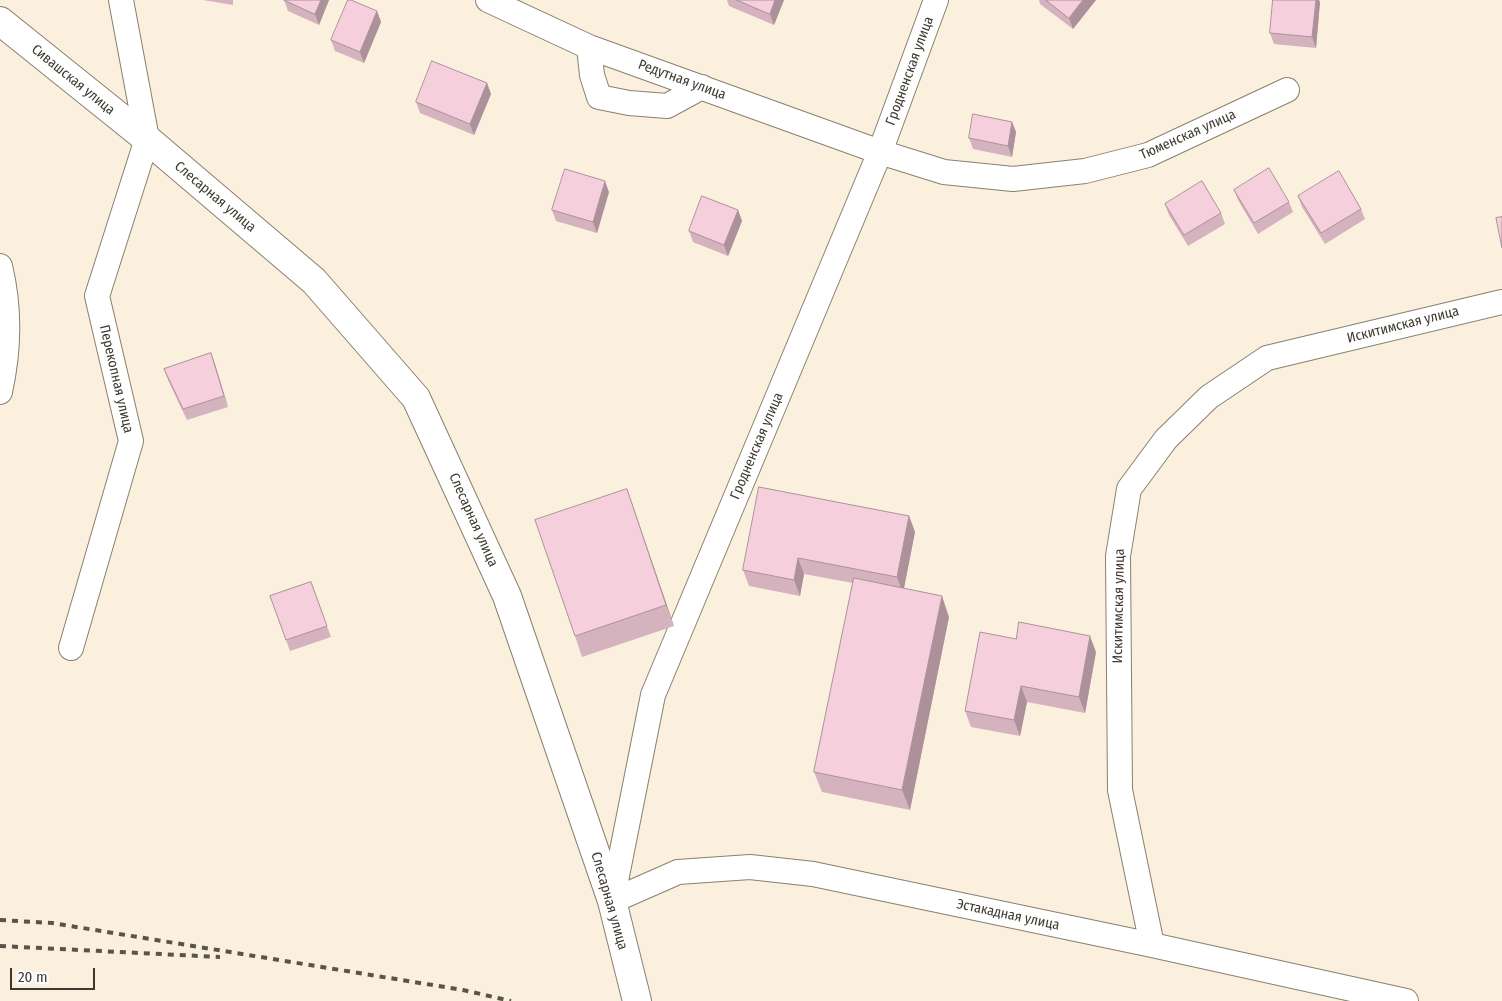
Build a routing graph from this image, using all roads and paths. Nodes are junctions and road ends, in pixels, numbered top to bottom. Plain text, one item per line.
1 (121, 0) edge
2 (488, 0) edge
3 (936, 0) edge
4 (0, 21) edge
5 (589, 47) junction
6 (702, 87) junction
7 (1287, 90) dead end
8 (147, 139) junction
9 (880, 152) junction
10 (0, 266) edge
11 (1502, 302) edge
12 (0, 392) edge
13 (71, 648) dead end
14 (612, 901) junction
15 (1152, 944) junction
16 (637, 1001) edge
17 (1406, 1001) edge

1 - 8 street
2 - 5 street, Редутная улица
3 - 9 street, Гродненская улица
4 - 8 main road, Сивашская улица
5 - 6 street, Редутная улица
5 - 6 street
6 - 9 street, Редутная улица
7 - 9 street, Тюменская улица
8 - 13 street, Перекопная улица
8 - 14 main road, Слесарная улица
9 - 14 street, Гродненская улица
10 - 12 street
11 - 15 street, Искитимская улица
14 - 15 street, Эстакадная улица
14 - 16 main road, Слесарная улица
15 - 17 street, Эстакадная улица

